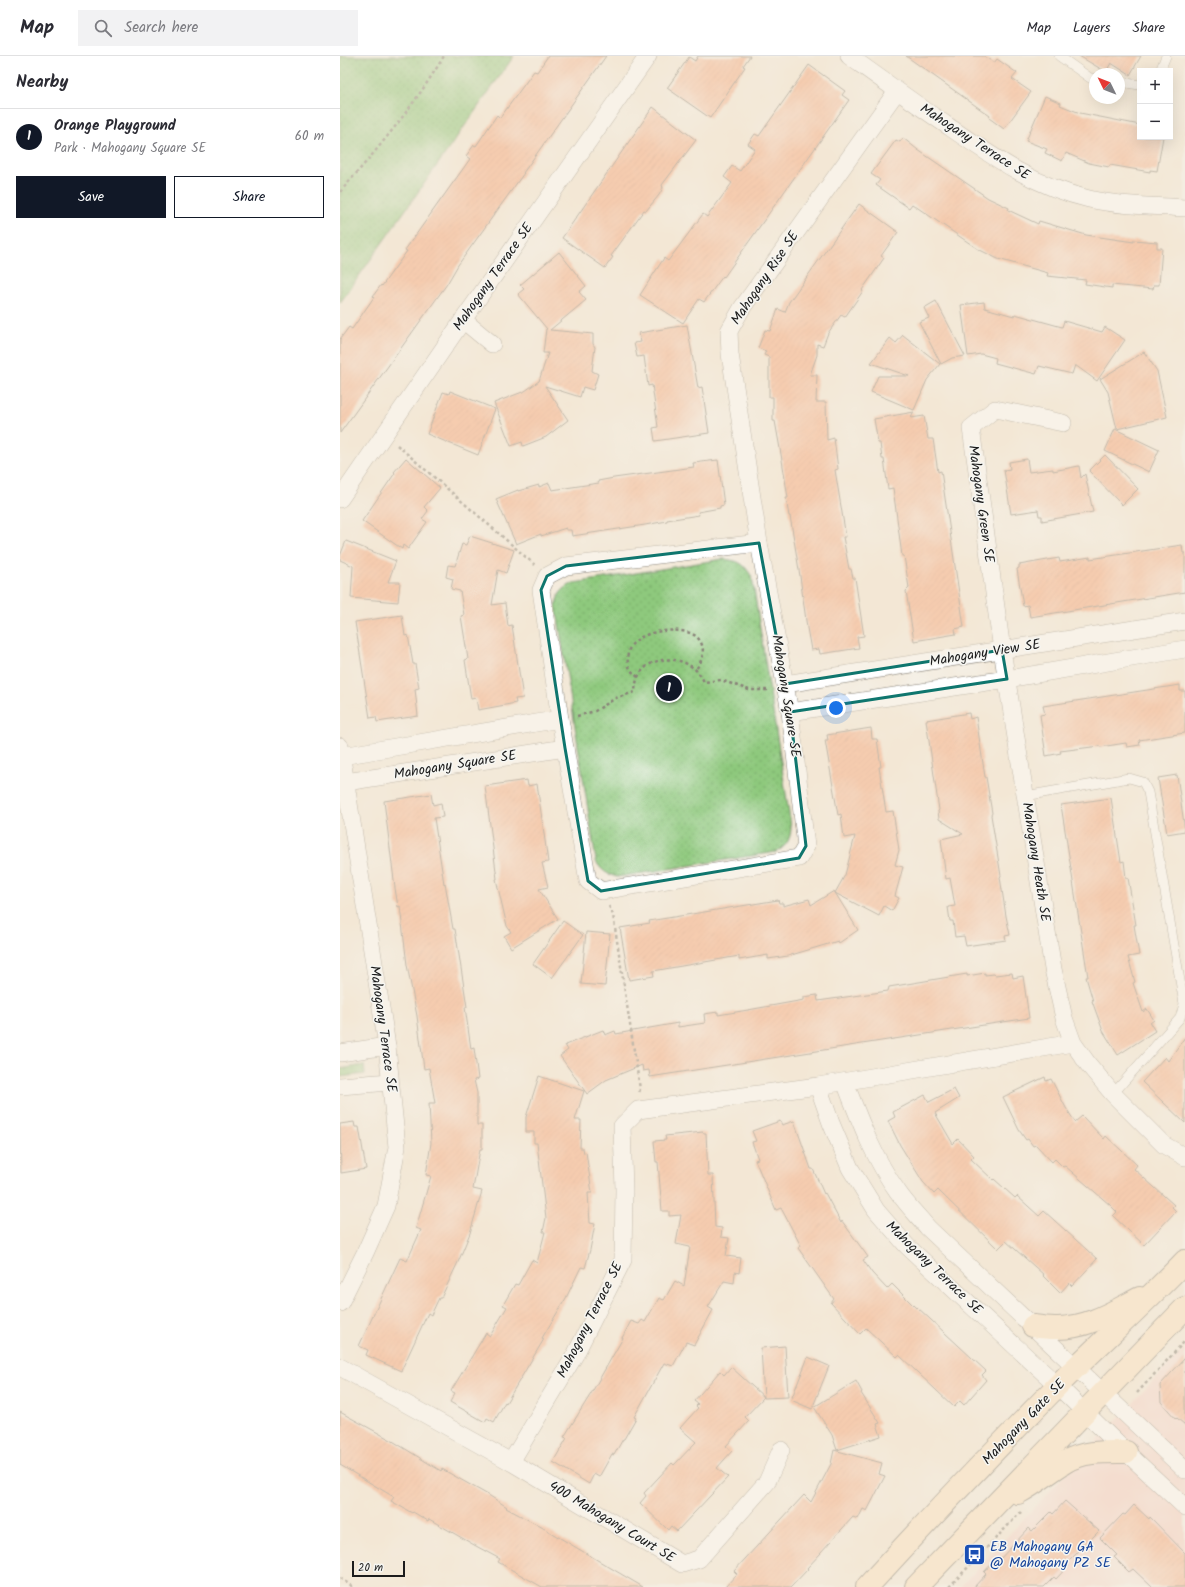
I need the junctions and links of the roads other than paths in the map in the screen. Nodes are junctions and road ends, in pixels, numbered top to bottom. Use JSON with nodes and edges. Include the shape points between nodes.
{"nodes":[{"id":1,"x":648,"y":56,"type":"edge"},
{"id":2,"x":848,"y":56,"type":"edge"},
{"id":3,"x":1059,"y":56,"type":"edge"},
{"id":4,"x":1166,"y":56,"type":"edge"},
{"id":5,"x":1161,"y":68,"type":"edge"},
{"id":6,"x":1089,"y":77,"type":"edge"},
{"id":7,"x":1125,"y":83,"type":"edge"},
{"id":8,"x":1137,"y":85,"type":"edge"},
{"id":9,"x":898,"y":91,"type":"junction"},
{"id":10,"x":1185,"y":208,"type":"edge"},
{"id":11,"x":463,"y":320,"type":"junction"},
{"id":12,"x":492,"y":344,"type":"dead end"},
{"id":13,"x":1063,"y":422,"type":"dead end"},
{"id":14,"x":340,"y":499,"type":"edge"},
{"id":15,"x":759,"y":543,"type":"junction"},
{"id":16,"x":1185,"y":621,"type":"edge"},
{"id":17,"x":1185,"y":649,"type":"edge"},
{"id":18,"x":1002,"y":650,"type":"junction"},
{"id":19,"x":1007,"y":679,"type":"junction"},
{"id":20,"x":785,"y":684,"type":"junction"},
{"id":21,"x":790,"y":712,"type":"junction"},
{"id":22,"x":560,"y":718,"type":"junction"},
{"id":23,"x":565,"y":748,"type":"junction"},
{"id":24,"x":341,"y":751,"type":"edge"},
{"id":25,"x":346,"y":782,"type":"junction"},
{"id":26,"x":1025,"y":796,"type":"junction"},
{"id":27,"x":347,"y":834,"type":"edge"},
{"id":28,"x":1073,"y":1043,"type":"junction"},
{"id":29,"x":387,"y":1046,"type":"junction"},
{"id":30,"x":340,"y":1053,"type":"edge"},
{"id":31,"x":390,"y":1082,"type":"junction"},
{"id":32,"x":845,"y":1082,"type":"junction"},
{"id":33,"x":340,"y":1086,"type":"edge"},
{"id":34,"x":818,"y":1086,"type":"junction"},
{"id":35,"x":1113,"y":1094,"type":"junction"},
{"id":36,"x":1185,"y":1157,"type":"edge"},
{"id":37,"x":928,"y":1228,"type":"junction"},
{"id":38,"x":907,"y":1246,"type":"junction"},
{"id":39,"x":1185,"y":1261,"type":"edge"},
{"id":40,"x":1159,"y":1289,"type":"junction"},
{"id":41,"x":340,"y":1303,"type":"edge"},
{"id":42,"x":1185,"y":1308,"type":"edge"},
{"id":43,"x":1033,"y":1326,"type":"junction"},
{"id":44,"x":340,"y":1367,"type":"edge"},
{"id":45,"x":1077,"y":1367,"type":"junction"},
{"id":46,"x":1058,"y":1386,"type":"junction"},
{"id":47,"x":1103,"y":1393,"type":"junction"},
{"id":48,"x":1085,"y":1412,"type":"junction"},
{"id":49,"x":780,"y":1450,"type":"dead end"},
{"id":50,"x":1126,"y":1452,"type":"junction"},
{"id":51,"x":511,"y":1462,"type":"junction"},
{"id":52,"x":1185,"y":1470,"type":"edge"},
{"id":53,"x":998,"y":1503,"type":"junction"},
{"id":54,"x":1185,"y":1508,"type":"edge"},
{"id":55,"x":867,"y":1587,"type":"edge"},
{"id":56,"x":916,"y":1587,"type":"edge"}],
"edges":[{"from":1,"to":11,"type":"street","name":"Mahogany Terrace SE"},
{"from":2,"to":9,"type":"street","name":"Mahogany Terrace SE"},
{"from":3,"to":6,"type":"lane"},
{"from":4,"to":5,"type":"lane"},
{"from":7,"to":8,"type":"lane"},
{"from":9,"to":10,"type":"street","name":"Mahogany Terrace SE","via":[[1006,166],[1045,185],[1112,203]]},
{"from":9,"to":15,"type":"street","name":"Mahogany Rise SE","via":[[742,308],[729,331],[730,354]]},
{"from":11,"to":12,"type":"street"},
{"from":11,"to":14,"type":"street","name":"Mahogany Terrace SE"},
{"from":13,"to":18,"type":"street","name":"Mahogany Green SE","via":[[995,409],[971,428]]},
{"from":15,"to":20,"type":"street","name":"Mahogany Square SE"},
{"from":15,"to":22,"type":"street","via":[[566,566],[547,576],[541,590]]},
{"from":16,"to":18,"type":"street","name":"Mahogany View SE"},
{"from":17,"to":19,"type":"street","name":"Mahogany View SE"},
{"from":18,"to":19,"type":"street","name":"Mahogany Green SE"},
{"from":18,"to":20,"type":"street","name":"Mahogany View SE"},
{"from":19,"to":21,"type":"street","name":"Mahogany View SE"},
{"from":19,"to":26,"type":"street","name":"Mahogany Heath SE"},
{"from":20,"to":21,"type":"street","name":"Mahogany Square SE"},
{"from":21,"to":23,"type":"street","name":"Mahogany Square SE","via":[[806,846],[799,858],[601,891],[588,881]]},
{"from":22,"to":23,"type":"street"},
{"from":22,"to":24,"type":"street","name":"Mahogany Square SE"},
{"from":23,"to":25,"type":"street","name":"Mahogany Square SE"},
{"from":24,"to":25,"type":"street","name":"Mahogany Terrace SE"},
{"from":25,"to":27,"type":"street","name":"Mahogany Terrace SE"},
{"from":26,"to":28,"type":"street","name":"Mahogany Heath SE","via":[[1053,969],[1064,1018]]},
{"from":26,"to":35,"type":"lane","via":[[1129,778],[1143,782],[1148,792],[1184,1004],[1180,1018]]},
{"from":27,"to":29,"type":"street","name":"Mahogany Terrace SE"},
{"from":28,"to":32,"type":"street"},
{"from":28,"to":35,"type":"street","name":"Mahogany Heath SE"},
{"from":29,"to":30,"type":"street"},
{"from":29,"to":31,"type":"street","name":"Mahogany Terrace SE"},
{"from":31,"to":33,"type":"street"},
{"from":31,"to":41,"type":"street","name":"Mahogany Terrace SE","via":[[397,1147],[386,1206]]},
{"from":32,"to":34,"type":"street"},
{"from":32,"to":37,"type":"street","name":"Mahogany Terrace SE","via":[[876,1155],[898,1192]]},
{"from":34,"to":38,"type":"street","name":"Mahogany Terrace SE","via":[[850,1168],[876,1210]]},
{"from":34,"to":51,"type":"street","name":"Mahogany Terrace SE","via":[[638,1110],[622,1126],[623,1260],[575,1355]]},
{"from":35,"to":36,"type":"street","name":"Mahogany Heath SE","via":[[1164,1145]]},
{"from":37,"to":38,"type":"street"},
{"from":37,"to":43,"type":"street","name":"Mahogany Terrace SE"},
{"from":38,"to":46,"type":"street","name":"Mahogany Terrace SE"},
{"from":39,"to":40,"type":"street","name":"Mahogany Gate SE"},
{"from":40,"to":43,"type":"street","via":[[1080,1326]]},
{"from":40,"to":45,"type":"street","name":"Mahogany Gate SE"},
{"from":42,"to":47,"type":"street"},
{"from":43,"to":45,"type":"street","name":"Mahogany Terrace SE"},
{"from":44,"to":51,"type":"street"},
{"from":45,"to":46,"type":"street","name":"Mahogany Gate SE"},
{"from":45,"to":47,"type":"street","name":"Mahogany Terrace SE"},
{"from":46,"to":48,"type":"street","name":"Mahogany Terrace SE"},
{"from":46,"to":55,"type":"street","name":"Mahogany Gate SE"},
{"from":47,"to":48,"type":"street"},
{"from":47,"to":52,"type":"street","name":"Mahogany Terrace SE"},
{"from":48,"to":50,"type":"street","name":"Mahogany Terrace SE"},
{"from":48,"to":53,"type":"street"},
{"from":49,"to":51,"type":"street","name":"400 Mahogany Court SE","via":[[767,1482],[699,1559],[682,1564]]},
{"from":50,"to":53,"type":"street","via":[[1088,1454],[1067,1461],[1031,1487]]},
{"from":50,"to":54,"type":"street","name":"Mahogany Terrace SE"},
{"from":53,"to":56,"type":"street"}]}
